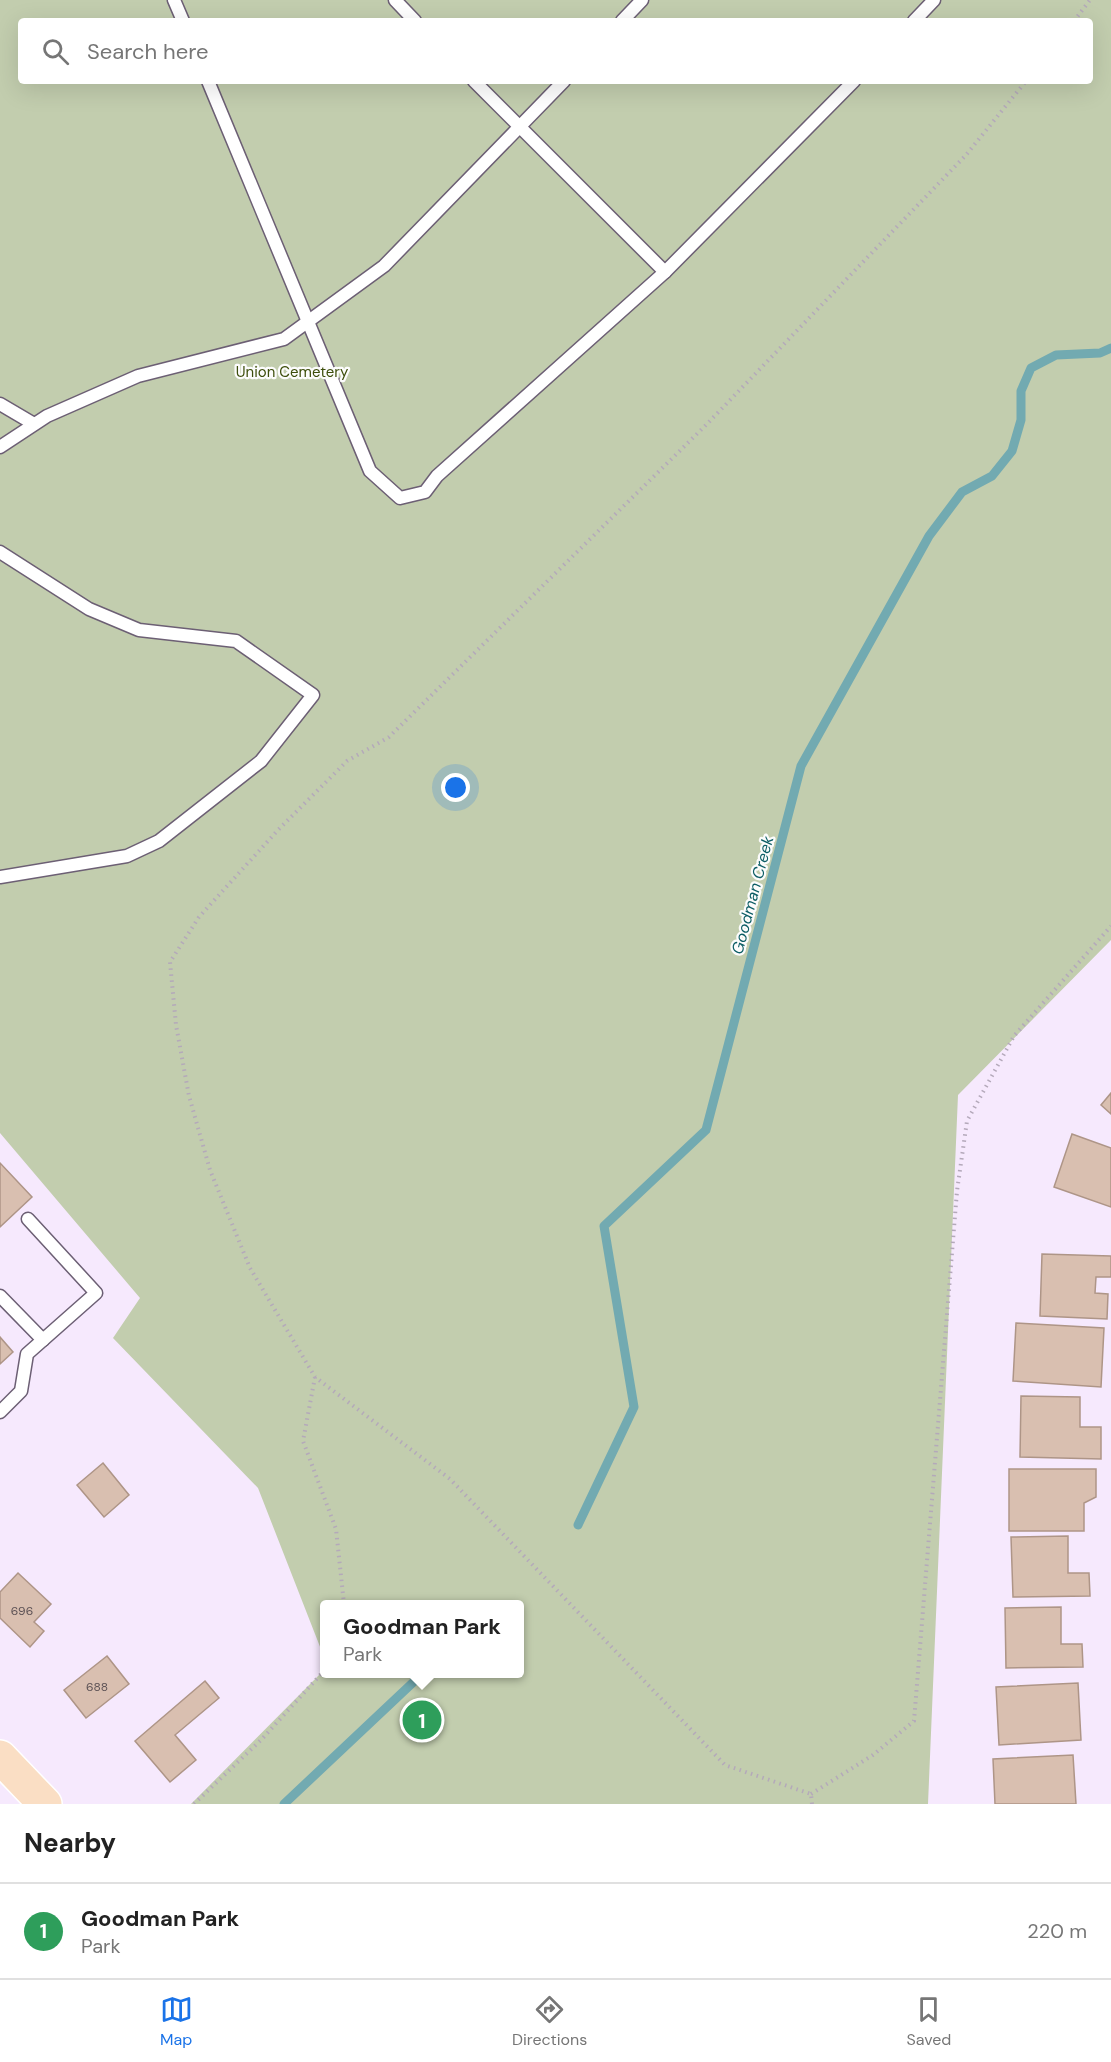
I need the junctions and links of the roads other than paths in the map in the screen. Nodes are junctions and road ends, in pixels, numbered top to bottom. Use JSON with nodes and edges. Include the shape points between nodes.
{"nodes":[{"id":1,"x":174,"y":0,"type":"edge"},
{"id":2,"x":395,"y":0,"type":"edge"},
{"id":3,"x":642,"y":0,"type":"edge"},
{"id":4,"x":934,"y":0,"type":"edge"},
{"id":5,"x":182,"y":18,"type":"edge"},
{"id":6,"x":412,"y":18,"type":"edge"},
{"id":7,"x":625,"y":18,"type":"edge"},
{"id":8,"x":917,"y":18,"type":"edge"},
{"id":9,"x":209,"y":84,"type":"edge"},
{"id":10,"x":477,"y":84,"type":"edge"},
{"id":11,"x":561,"y":84,"type":"edge"},
{"id":12,"x":851,"y":84,"type":"edge"},
{"id":13,"x":519,"y":127,"type":"junction"},
{"id":14,"x":665,"y":272,"type":"junction"},
{"id":15,"x":307,"y":322,"type":"junction"},
{"id":16,"x":0,"y":404,"type":"edge"},
{"id":17,"x":34,"y":424,"type":"junction"},
{"id":18,"x":0,"y":447,"type":"edge"},
{"id":19,"x":0,"y":552,"type":"edge"},
{"id":20,"x":3,"y":874,"type":"edge"},
{"id":21,"x":28,"y":1219,"type":"dead end"},
{"id":22,"x":0,"y":1296,"type":"edge"},
{"id":23,"x":43,"y":1340,"type":"junction"},
{"id":24,"x":0,"y":1412,"type":"edge"},
{"id":25,"x":0,"y":1757,"type":"edge"},
{"id":26,"x":45,"y":1804,"type":"edge"}],
"edges":[{"from":1,"to":5,"type":"lane"},
{"from":2,"to":6,"type":"lane"},
{"from":3,"to":7,"type":"lane"},
{"from":4,"to":8,"type":"lane"},
{"from":9,"to":15,"type":"lane"},
{"from":10,"to":13,"type":"lane"},
{"from":11,"to":13,"type":"lane"},
{"from":12,"to":14,"type":"lane"},
{"from":13,"to":14,"type":"lane"},
{"from":13,"to":15,"type":"lane","via":[[384,266]]},
{"from":14,"to":15,"type":"lane","via":[[437,476],[425,492],[400,498],[370,471]]},
{"from":15,"to":17,"type":"lane","via":[[284,339],[138,376]]},
{"from":16,"to":17,"type":"lane"},
{"from":17,"to":18,"type":"lane"},
{"from":19,"to":20,"type":"lane","via":[[89,609],[139,630],[236,640],[313,695],[261,761],[159,841],[127,856]]},
{"from":21,"to":23,"type":"lane","via":[[96,1293]]},
{"from":22,"to":23,"type":"lane"},
{"from":23,"to":24,"type":"lane","via":[[27,1354],[21,1391]]},
{"from":25,"to":26,"type":"main road"}]}
